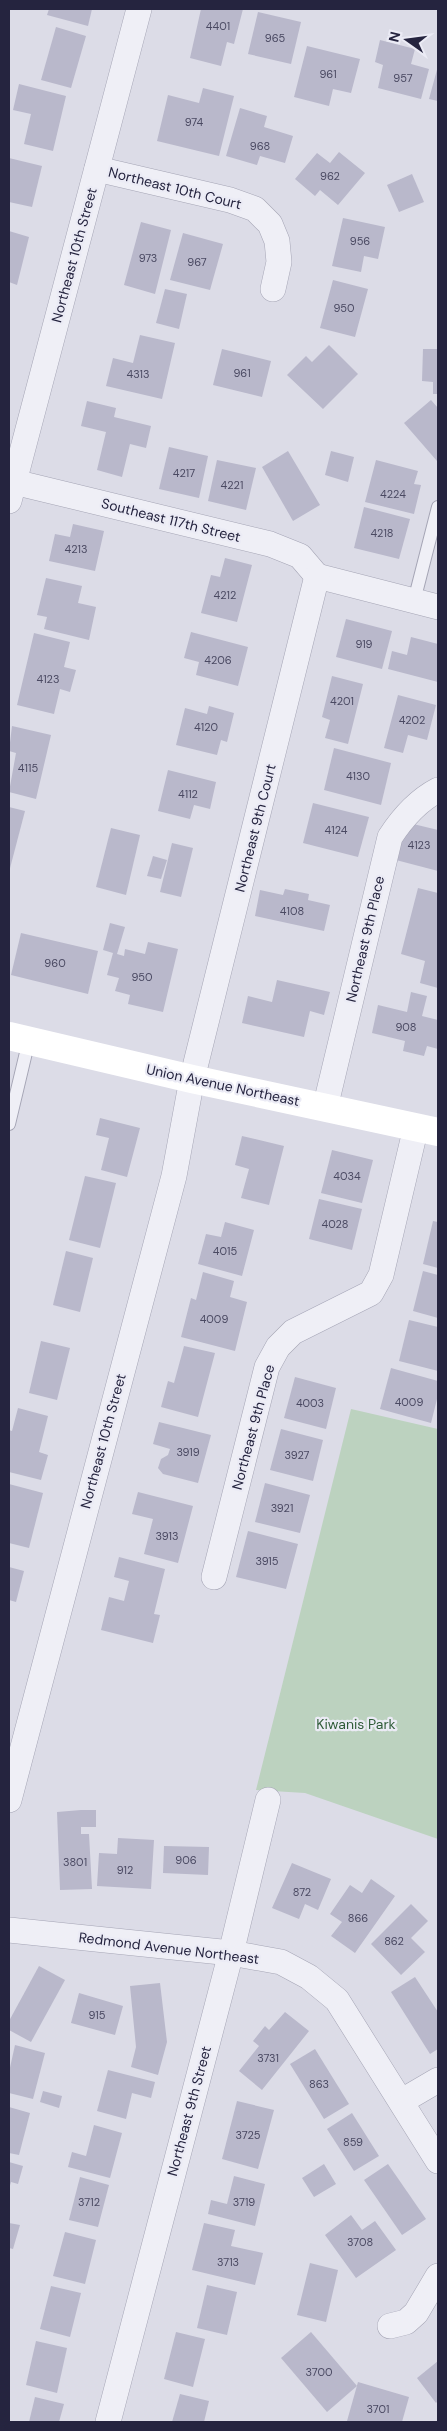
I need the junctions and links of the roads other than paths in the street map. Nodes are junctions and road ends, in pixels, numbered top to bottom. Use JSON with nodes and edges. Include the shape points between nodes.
{"nodes":[{"id":1,"x":139,"y":9,"type":"edge"},
{"id":2,"x":98,"y":169,"type":"junction"},
{"id":3,"x":273,"y":289,"type":"dead end"},
{"id":4,"x":11,"y":492,"type":"edge"},
{"id":5,"x":438,"y":507,"type":"edge"},
{"id":6,"x":317,"y":576,"type":"junction"},
{"id":7,"x":414,"y":601,"type":"junction"},
{"id":8,"x":438,"y":607,"type":"edge"},
{"id":9,"x":438,"y":790,"type":"edge"},
{"id":10,"x":19,"y":1038,"type":"edge"},
{"id":11,"x":192,"y":1079,"type":"junction"},
{"id":12,"x":325,"y":1108,"type":"junction"},
{"id":13,"x":9,"y":1124,"type":"edge"},
{"id":14,"x":427,"y":1130,"type":"edge"},
{"id":15,"x":214,"y":1577,"type":"dead end"},
{"id":16,"x":9,"y":1800,"type":"edge"},
{"id":17,"x":268,"y":1800,"type":"dead end"},
{"id":18,"x":9,"y":1930,"type":"edge"},
{"id":19,"x":230,"y":1953,"type":"junction"},
{"id":20,"x":438,"y":2080,"type":"edge"},
{"id":21,"x":402,"y":2101,"type":"junction"},
{"id":22,"x":438,"y":2161,"type":"edge"},
{"id":23,"x":438,"y":2276,"type":"edge"},
{"id":24,"x":390,"y":2326,"type":"dead end"},
{"id":25,"x":108,"y":2422,"type":"edge"}],
"edges":[{"from":1,"to":2,"type":"street","name":"Northeast 10th Street"},
{"from":2,"to":3,"type":"street","name":"Northeast 10th Court","via":[[230,200],[255,209],[270,224],[277,241],[279,262]]},
{"from":2,"to":4,"type":"street","name":"Northeast 10th Street"},
{"from":4,"to":6,"type":"street","name":"Southeast 117th Street","via":[[270,544],[300,556]]},
{"from":5,"to":7,"type":"lane"},
{"from":6,"to":7,"type":"street"},
{"from":6,"to":11,"type":"street","name":"Northeast 9th Court"},
{"from":7,"to":8,"type":"street"},
{"from":9,"to":12,"type":"street","name":"Northeast 9th Place","via":[[405,814],[390,837]]},
{"from":10,"to":11,"type":"street","name":"Union Avenue Northeast"},
{"from":10,"to":13,"type":"lane"},
{"from":11,"to":12,"type":"street","name":"Union Avenue Northeast"},
{"from":11,"to":16,"type":"street","name":"Northeast 10th Street","via":[[174,1176]]},
{"from":12,"to":14,"type":"street","name":"Union Avenue Northeast"},
{"from":14,"to":15,"type":"street","name":"Northeast 9th Place","via":[[381,1275],[371,1293],[292,1332],[278,1347],[268,1367]]},
{"from":17,"to":19,"type":"street","name":"Northeast 9th Street"},
{"from":18,"to":19,"type":"street","name":"Redmond Avenue Northeast"},
{"from":19,"to":21,"type":"street","name":"Redmond Avenue Northeast","via":[[281,1962],[309,1977],[337,2000]]},
{"from":19,"to":25,"type":"street","name":"Northeast 9th Street"},
{"from":20,"to":21,"type":"street"},
{"from":21,"to":22,"type":"street","name":"Redmond Avenue Northeast"},
{"from":23,"to":24,"type":"street","via":[[416,2313],[406,2322]]}]}
